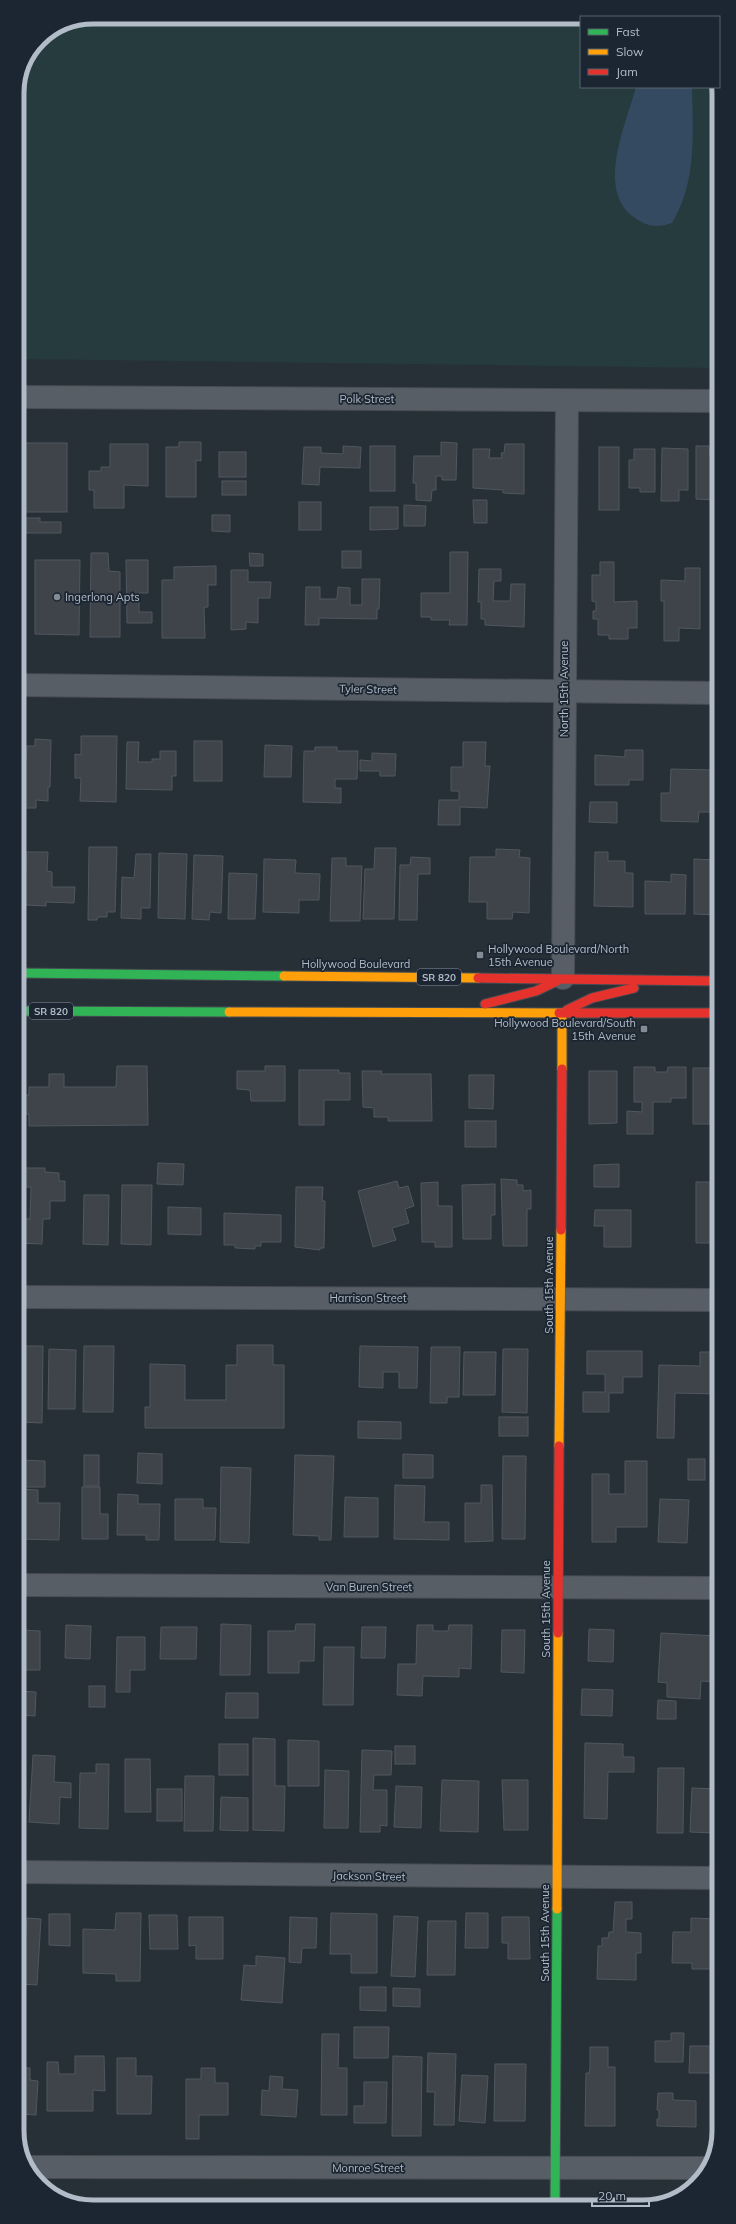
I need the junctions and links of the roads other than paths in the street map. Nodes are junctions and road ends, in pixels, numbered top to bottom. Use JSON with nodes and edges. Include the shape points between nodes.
{"nodes":[{"id":1,"x":24,"y":397,"type":"edge"},
{"id":2,"x":567,"y":401,"type":"junction"},
{"id":3,"x":712,"y":401,"type":"edge"},
{"id":4,"x":24,"y":685,"type":"edge"},
{"id":5,"x":564,"y":692,"type":"junction"},
{"id":6,"x":712,"y":693,"type":"edge"},
{"id":7,"x":24,"y":973,"type":"edge"},
{"id":8,"x":43,"y":973,"type":"junction"},
{"id":9,"x":562,"y":978,"type":"junction"},
{"id":10,"x":665,"y":981,"type":"junction"},
{"id":11,"x":712,"y":981,"type":"edge"},
{"id":12,"x":26,"y":982,"type":"dead end"},
{"id":13,"x":24,"y":1011,"type":"edge"},
{"id":14,"x":451,"y":1012,"type":"junction"},
{"id":15,"x":562,"y":1013,"type":"junction"},
{"id":16,"x":712,"y":1014,"type":"edge"},
{"id":17,"x":24,"y":1297,"type":"edge"},
{"id":18,"x":562,"y":1299,"type":"junction"},
{"id":19,"x":712,"y":1300,"type":"edge"},
{"id":20,"x":24,"y":1585,"type":"edge"},
{"id":21,"x":558,"y":1587,"type":"junction"},
{"id":22,"x":712,"y":1588,"type":"edge"},
{"id":23,"x":24,"y":1872,"type":"edge"},
{"id":24,"x":557,"y":1878,"type":"junction"},
{"id":25,"x":712,"y":1878,"type":"edge"},
{"id":26,"x":35,"y":2167,"type":"edge"},
{"id":27,"x":555,"y":2168,"type":"junction"},
{"id":28,"x":702,"y":2168,"type":"edge"},
{"id":29,"x":555,"y":2200,"type":"edge"}],
"edges":[{"from":1,"to":2,"type":"street","name":"Polk Street"},
{"from":2,"to":3,"type":"street","name":"Polk Street"},
{"from":2,"to":5,"type":"street","name":"North 15th Avenue"},
{"from":4,"to":5,"type":"street","name":"Tyler Street"},
{"from":5,"to":6,"type":"street","name":"Tyler Street"},
{"from":5,"to":9,"type":"street","name":"North 15th Avenue"},
{"from":7,"to":8,"type":"main road","name":"Hollywood Boulevard","number":"SR 820"},
{"from":8,"to":9,"type":"main road","name":"Hollywood Boulevard","number":"SR 820"},
{"from":8,"to":12,"type":"main road"},
{"from":9,"to":10,"type":"main road","name":"Hollywood Boulevard","number":"SR 820"},
{"from":9,"to":14,"type":"main road","via":[[536,991]]},
{"from":10,"to":11,"type":"main road","name":"Hollywood Boulevard","number":"SR 820"},
{"from":10,"to":15,"type":"main road","via":[[592,998]]},
{"from":13,"to":14,"type":"main road","number":"SR 820"},
{"from":14,"to":15,"type":"main road","number":"SR 820"},
{"from":15,"to":16,"type":"main road","number":"SR 820"},
{"from":15,"to":18,"type":"main road","name":"South 15th Avenue"},
{"from":17,"to":18,"type":"street","name":"Harrison Street"},
{"from":18,"to":19,"type":"street","name":"Harrison Street"},
{"from":18,"to":21,"type":"main road","name":"South 15th Avenue"},
{"from":20,"to":21,"type":"street","name":"Van Buren Street"},
{"from":21,"to":22,"type":"street","name":"Van Buren Street"},
{"from":21,"to":24,"type":"main road","name":"South 15th Avenue"},
{"from":23,"to":24,"type":"street","name":"Jackson Street"},
{"from":24,"to":25,"type":"street","name":"Jackson Street"},
{"from":24,"to":27,"type":"main road","name":"South 15th Avenue"},
{"from":26,"to":27,"type":"street","name":"Monroe Street"},
{"from":27,"to":28,"type":"street","name":"Monroe Street"},
{"from":27,"to":29,"type":"main road","name":"South 15th Avenue"}]}
